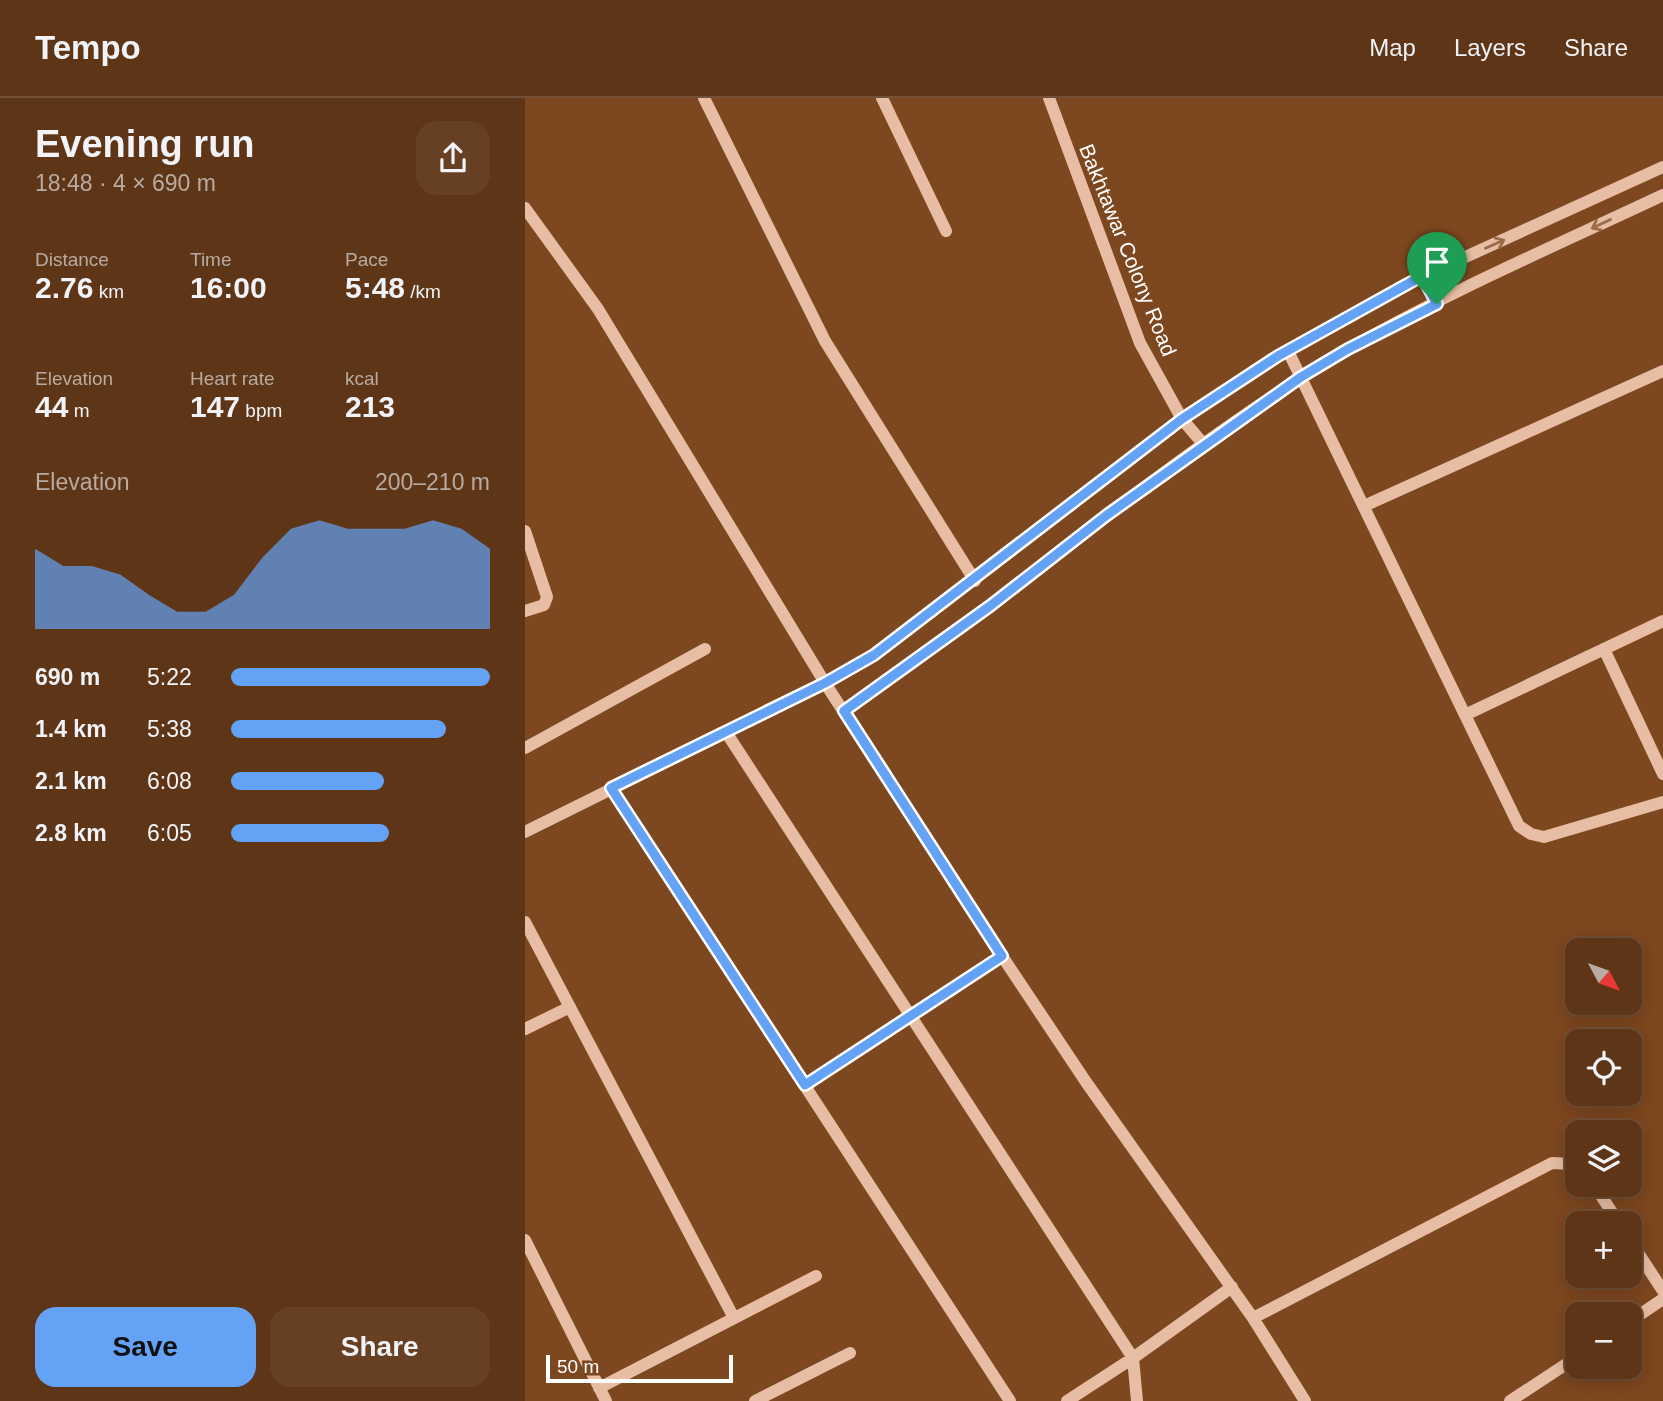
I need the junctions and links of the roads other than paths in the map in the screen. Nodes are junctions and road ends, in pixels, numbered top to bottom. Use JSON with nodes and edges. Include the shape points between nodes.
{"nodes":[{"id":1,"x":704,"y":98,"type":"edge"},
{"id":2,"x":882,"y":98,"type":"edge"},
{"id":3,"x":1049,"y":98,"type":"edge"},
{"id":4,"x":1663,"y":167,"type":"edge"},
{"id":5,"x":1663,"y":195,"type":"edge"},
{"id":6,"x":525,"y":208,"type":"edge"},
{"id":7,"x":946,"y":231,"type":"dead end"},
{"id":8,"x":1422,"y":276,"type":"junction"},
{"id":9,"x":1437,"y":304,"type":"junction"},
{"id":10,"x":1288,"y":351,"type":"junction"},
{"id":11,"x":1663,"y":371,"type":"edge"},
{"id":12,"x":1301,"y":377,"type":"junction"},
{"id":13,"x":1182,"y":419,"type":"junction"},
{"id":14,"x":1205,"y":446,"type":"junction"},
{"id":15,"x":1364,"y":506,"type":"junction"},
{"id":16,"x":525,"y":531,"type":"edge"},
{"id":17,"x":975,"y":581,"type":"junction"},
{"id":18,"x":525,"y":611,"type":"edge"},
{"id":19,"x":1663,"y":621,"type":"edge"},
{"id":20,"x":705,"y":649,"type":"dead end"},
{"id":21,"x":1604,"y":649,"type":"junction"},
{"id":22,"x":825,"y":683,"type":"junction"},
{"id":23,"x":844,"y":711,"type":"junction"},
{"id":24,"x":1465,"y":715,"type":"junction"},
{"id":25,"x":726,"y":732,"type":"junction"},
{"id":26,"x":525,"y":748,"type":"edge"},
{"id":27,"x":1663,"y":774,"type":"edge"},
{"id":28,"x":611,"y":788,"type":"junction"},
{"id":29,"x":1663,"y":802,"type":"edge"},
{"id":30,"x":525,"y":832,"type":"edge"},
{"id":31,"x":525,"y":922,"type":"edge"},
{"id":32,"x":1002,"y":956,"type":"junction"},
{"id":33,"x":570,"y":1007,"type":"junction"},
{"id":34,"x":910,"y":1016,"type":"junction"},
{"id":35,"x":525,"y":1029,"type":"edge"},
{"id":36,"x":805,"y":1085,"type":"junction"},
{"id":37,"x":1565,"y":1166,"type":"edge"},
{"id":38,"x":525,"y":1240,"type":"edge"},
{"id":39,"x":1642,"y":1259,"type":"edge"},
{"id":40,"x":815,"y":1276,"type":"dead end"},
{"id":41,"x":1231,"y":1287,"type":"junction"},
{"id":42,"x":1663,"y":1291,"type":"edge"},
{"id":43,"x":1663,"y":1300,"type":"edge"},
{"id":44,"x":1642,"y":1314,"type":"edge"},
{"id":45,"x":734,"y":1318,"type":"junction"},
{"id":46,"x":1254,"y":1318,"type":"junction"},
{"id":47,"x":850,"y":1353,"type":"dead end"},
{"id":48,"x":1133,"y":1359,"type":"junction"},
{"id":49,"x":1565,"y":1365,"type":"edge"},
{"id":50,"x":599,"y":1388,"type":"junction"},
{"id":51,"x":606,"y":1401,"type":"edge"},
{"id":52,"x":755,"y":1401,"type":"edge"},
{"id":53,"x":1010,"y":1401,"type":"edge"},
{"id":54,"x":1067,"y":1401,"type":"edge"},
{"id":55,"x":1137,"y":1401,"type":"edge"},
{"id":56,"x":1305,"y":1401,"type":"edge"},
{"id":57,"x":1510,"y":1401,"type":"edge"}],
"edges":[{"from":1,"to":17,"type":"street","via":[[825,341]]},
{"from":2,"to":7,"type":"street"},
{"from":3,"to":13,"type":"street","name":"Bakhtawar Colony Road","via":[[1139,343]]},
{"from":8,"to":4,"type":"street","one_way":true},
{"from":5,"to":9,"type":"street","one_way":true},
{"from":6,"to":22,"type":"street","via":[[598,309]]},
{"from":8,"to":9,"type":"street"},
{"from":8,"to":10,"type":"street"},
{"from":9,"to":12,"type":"street"},
{"from":10,"to":12,"type":"street"},
{"from":10,"to":13,"type":"street"},
{"from":11,"to":15,"type":"street"},
{"from":12,"to":14,"type":"street"},
{"from":12,"to":15,"type":"street"},
{"from":13,"to":14,"type":"street","name":"Bakhtawar Colony Road"},
{"from":13,"to":17,"type":"street"},
{"from":14,"to":23,"type":"street"},
{"from":15,"to":24,"type":"street"},
{"from":16,"to":18,"type":"street","via":[[547,597],[544,605]]},
{"from":17,"to":22,"type":"street","via":[[874,655]]},
{"from":19,"to":21,"type":"street"},
{"from":20,"to":26,"type":"street"},
{"from":21,"to":24,"type":"street"},
{"from":21,"to":27,"type":"street"},
{"from":22,"to":23,"type":"street"},
{"from":22,"to":25,"type":"street"},
{"from":23,"to":32,"type":"street"},
{"from":24,"to":29,"type":"street","via":[[1519,826],[1531,834],[1544,838]]},
{"from":25,"to":28,"type":"street"},
{"from":25,"to":34,"type":"street"},
{"from":28,"to":30,"type":"street"},
{"from":28,"to":36,"type":"street"},
{"from":31,"to":33,"type":"street"},
{"from":32,"to":34,"type":"street"},
{"from":32,"to":41,"type":"street"},
{"from":33,"to":35,"type":"street"},
{"from":33,"to":45,"type":"street"},
{"from":34,"to":36,"type":"street"},
{"from":34,"to":48,"type":"street"},
{"from":36,"to":53,"type":"street"},
{"from":37,"to":46,"type":"street","via":[[1552,1163]]},
{"from":38,"to":50,"type":"street"},
{"from":39,"to":42,"type":"street"},
{"from":40,"to":45,"type":"street"},
{"from":41,"to":46,"type":"street"},
{"from":41,"to":48,"type":"street"},
{"from":43,"to":44,"type":"street"},
{"from":45,"to":50,"type":"street"},
{"from":46,"to":56,"type":"street"},
{"from":47,"to":52,"type":"street"},
{"from":48,"to":54,"type":"street"},
{"from":48,"to":55,"type":"street"},
{"from":49,"to":57,"type":"street"},
{"from":50,"to":51,"type":"street"}]}
